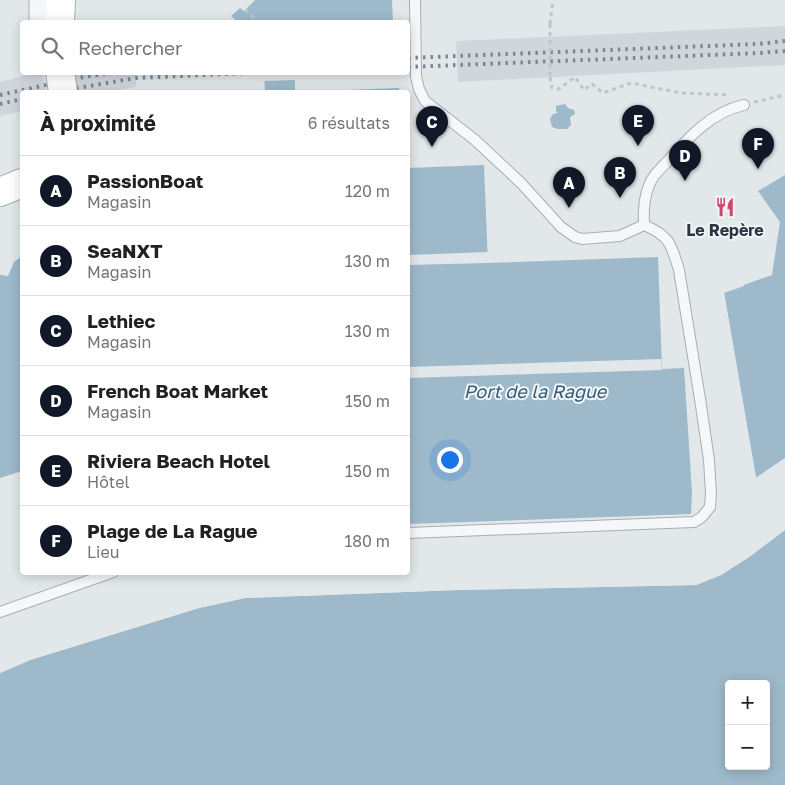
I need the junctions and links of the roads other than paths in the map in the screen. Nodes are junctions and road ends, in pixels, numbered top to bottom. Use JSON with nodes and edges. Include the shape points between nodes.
{"nodes":[{"id":1,"x":39,"y":0,"type":"edge"},
{"id":2,"x":61,"y":0,"type":"edge"},
{"id":3,"x":415,"y":0,"type":"edge"},
{"id":4,"x":39,"y":20,"type":"edge"},
{"id":5,"x":60,"y":20,"type":"edge"},
{"id":6,"x":60,"y":75,"type":"edge"},
{"id":7,"x":63,"y":90,"type":"edge"},
{"id":8,"x":744,"y":105,"type":"road end"},
{"id":9,"x":20,"y":184,"type":"edge"},
{"id":10,"x":0,"y":192,"type":"edge"},
{"id":11,"x":644,"y":225,"type":"junction"},
{"id":12,"x":410,"y":533,"type":"edge"},
{"id":13,"x":105,"y":575,"type":"edge"},
{"id":14,"x":0,"y":612,"type":"edge"}],
"edges":[{"from":1,"to":4,"type":"street"},
{"from":2,"to":5,"type":"main road"},
{"from":3,"to":11,"type":"lane","via":[[416,76],[425,101],[481,145],[575,237],[620,236]]},
{"from":6,"to":7,"type":"main road","bridge":true},
{"from":8,"to":11,"type":"lane","via":[[733,107],[697,129],[650,180],[645,195]]},
{"from":9,"to":10,"type":"main road"},
{"from":11,"to":12,"type":"lane","via":[[659,231],[671,244],[679,270],[709,460],[710,507],[694,522]]},
{"from":13,"to":14,"type":"lane"}]}
